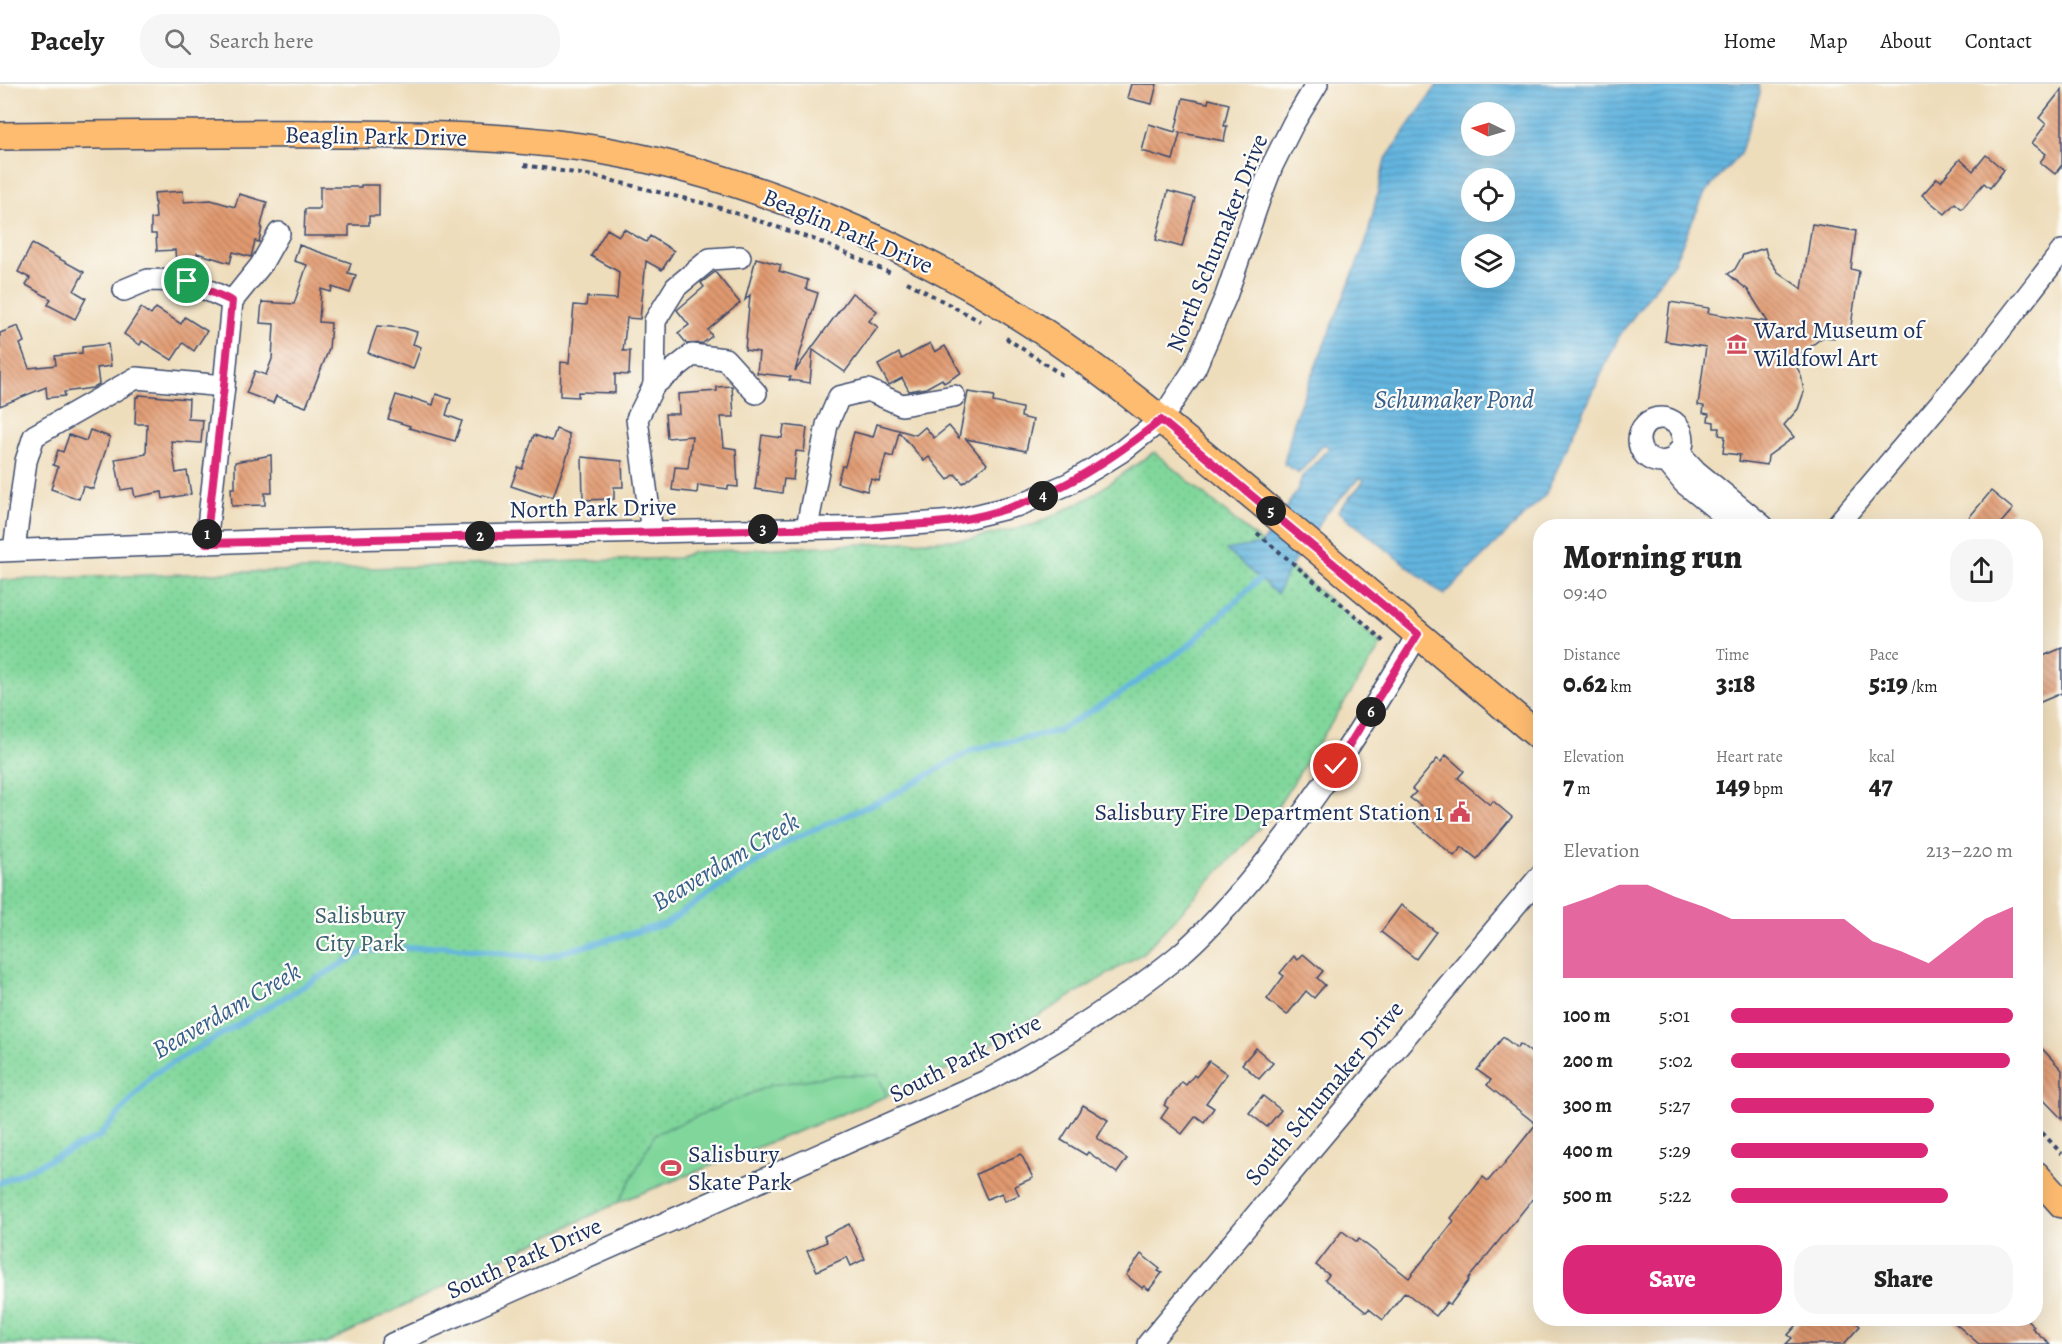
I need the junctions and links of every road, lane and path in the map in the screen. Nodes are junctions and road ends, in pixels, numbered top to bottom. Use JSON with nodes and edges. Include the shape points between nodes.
{"nodes":[{"id":1,"x":1317,"y":84,"type":"edge"},
{"id":2,"x":0,"y":136,"type":"edge"},
{"id":3,"x":522,"y":165,"type":"dead end"},
{"id":4,"x":279,"y":233,"type":"dead end"},
{"id":5,"x":2062,"y":251,"type":"edge"},
{"id":6,"x":740,"y":257,"type":"dead end"},
{"id":7,"x":124,"y":290,"type":"dead end"},
{"id":8,"x":232,"y":301,"type":"junction"},
{"id":9,"x":989,"y":326,"type":"dead end"},
{"id":10,"x":999,"y":333,"type":"dead end"},
{"id":11,"x":1068,"y":379,"type":"dead end"},
{"id":12,"x":654,"y":385,"type":"junction"},
{"id":13,"x":224,"y":386,"type":"junction"},
{"id":14,"x":756,"y":393,"type":"dead end"},
{"id":15,"x":954,"y":396,"type":"dead end"},
{"id":16,"x":1161,"y":420,"type":"junction"},
{"id":17,"x":1728,"y":519,"type":"edge"},
{"id":18,"x":1754,"y":519,"type":"edge"},
{"id":19,"x":1842,"y":519,"type":"edge"},
{"id":20,"x":807,"y":527,"type":"junction"},
{"id":21,"x":652,"y":533,"type":"junction"},
{"id":22,"x":1257,"y":533,"type":"dead end"},
{"id":23,"x":206,"y":543,"type":"junction"},
{"id":24,"x":7,"y":550,"type":"edge"},
{"id":25,"x":1418,"y":634,"type":"junction"},
{"id":26,"x":1386,"y":644,"type":"dead end"},
{"id":27,"x":1533,"y":731,"type":"edge"},
{"id":28,"x":1533,"y":884,"type":"edge"},
{"id":29,"x":2043,"y":1134,"type":"edge"},
{"id":30,"x":2062,"y":1154,"type":"edge"},
{"id":31,"x":2043,"y":1183,"type":"edge"},
{"id":32,"x":2062,"y":1204,"type":"edge"},
{"id":33,"x":392,"y":1344,"type":"edge"},
{"id":34,"x":1148,"y":1344,"type":"edge"}],
"edges":[{"from":1,"to":16,"type":"street","name":"North Schumaker Drive","via":[[1272,166],[1226,296],[1195,368]]},
{"from":2,"to":16,"type":"main road","name":"Beaglin Park Drive","via":[[417,135],[532,141],[661,163],[786,201],[946,273],[1038,328]]},
{"from":3,"to":9,"type":"path","via":[[593,176],[711,205],[816,240],[898,276]]},
{"from":4,"to":8,"type":"street","via":[[261,265]]},
{"from":5,"to":19,"type":"street","via":[[1981,355]]},
{"from":6,"to":12,"type":"street","via":[[710,259],[676,287],[655,321]]},
{"from":7,"to":8,"type":"street","via":[[148,280],[187,281]]},
{"from":8,"to":13,"type":"street"},
{"from":10,"to":11,"type":"path"},
{"from":12,"to":14,"type":"street","via":[[692,355],[725,358]]},
{"from":12,"to":21,"type":"street","via":[[637,420]]},
{"from":13,"to":23,"type":"street"},
{"from":13,"to":24,"type":"street","via":[[136,378],[34,436]]},
{"from":15,"to":20,"type":"street","via":[[902,405],[868,390],[839,397],[826,425]]},
{"from":16,"to":20,"type":"street","name":"North Park Drive","via":[[1095,468],[1018,505],[929,524]]},
{"from":16,"to":25,"type":"main road","name":"Beaglin Park Drive"},
{"from":17,"to":18,"type":"street","via":[[1684,483],[1672,457],[1696,471]]},
{"from":20,"to":21,"type":"street","name":"North Park Drive"},
{"from":21,"to":23,"type":"street","name":"North Park Drive"},
{"from":22,"to":26,"type":"path"},
{"from":23,"to":24,"type":"street","name":"North Park Drive"},
{"from":25,"to":27,"type":"main road","name":"Beaglin Park Drive"},
{"from":25,"to":33,"type":"street","name":"South Park Drive","via":[[1364,724],[1278,847],[1212,924],[1178,957],[1131,992],[1039,1053],[986,1081]]},
{"from":28,"to":34,"type":"street","name":"South Schumaker Drive"},
{"from":29,"to":30,"type":"path"},
{"from":31,"to":32,"type":"main road"}]}
